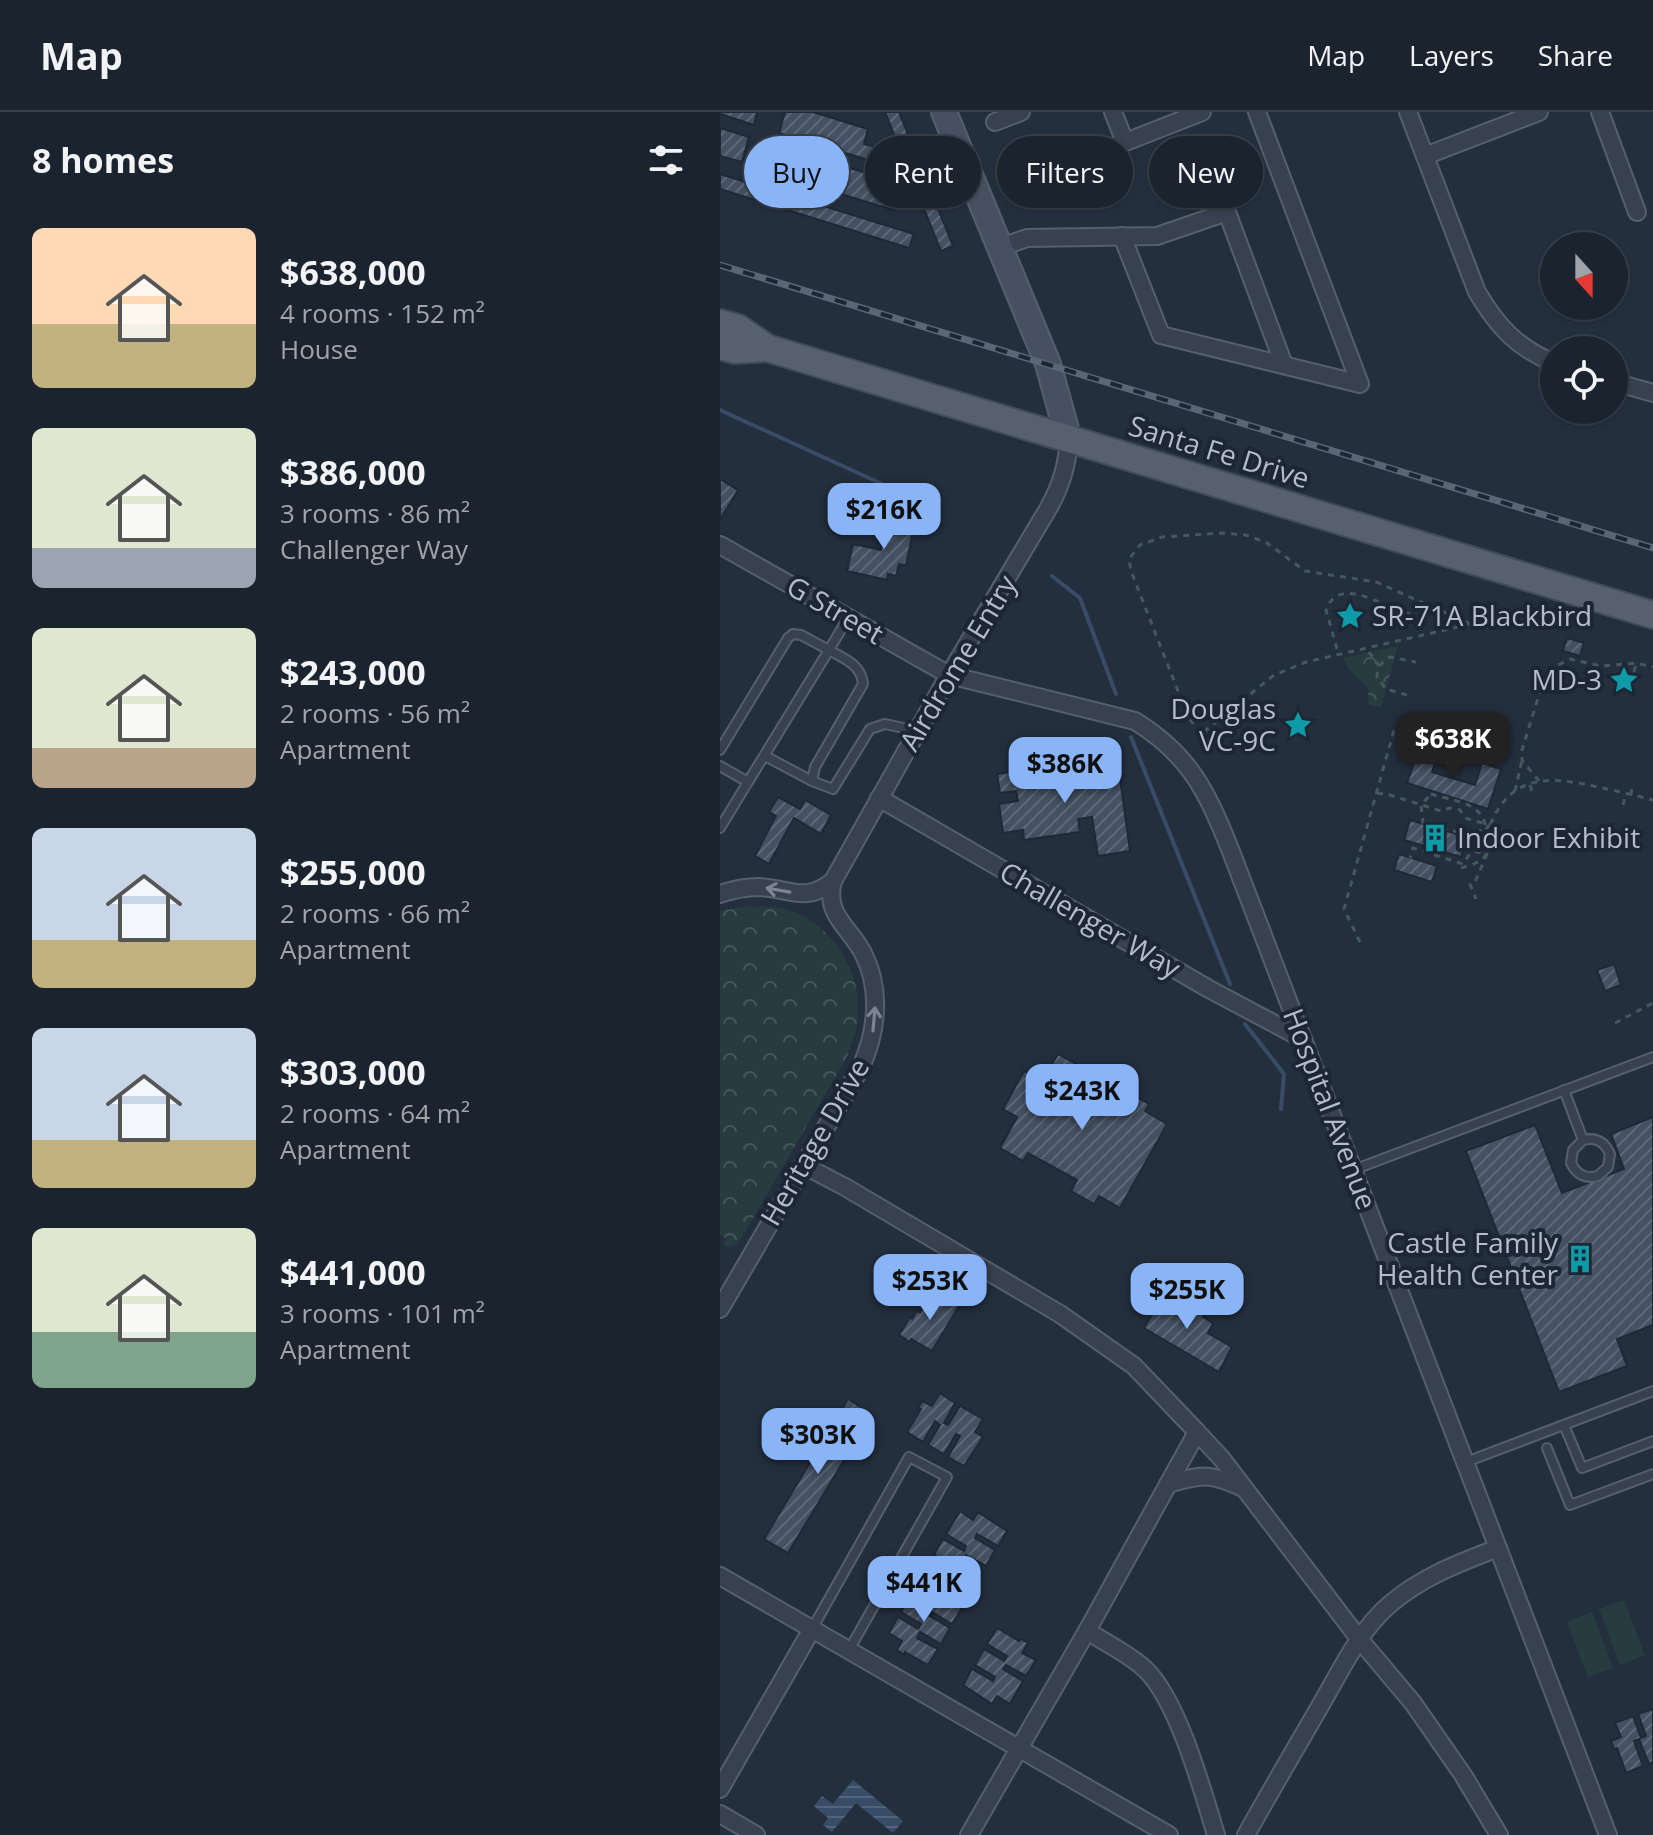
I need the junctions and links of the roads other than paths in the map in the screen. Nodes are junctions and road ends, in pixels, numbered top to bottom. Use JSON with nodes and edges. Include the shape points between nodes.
{"nodes":[{"id":1,"x":944,"y":112,"type":"edge"},
{"id":2,"x":1021,"y":112,"type":"edge"},
{"id":3,"x":1113,"y":112,"type":"edge"},
{"id":4,"x":1257,"y":112,"type":"edge"},
{"id":5,"x":1408,"y":112,"type":"edge"},
{"id":6,"x":1539,"y":112,"type":"edge"},
{"id":7,"x":1600,"y":112,"type":"edge"},
{"id":8,"x":1192,"y":114,"type":"edge"},
{"id":9,"x":995,"y":122,"type":"dead end"},
{"id":10,"x":1123,"y":136,"type":"edge"},
{"id":11,"x":1133,"y":139,"type":"edge"},
{"id":12,"x":1425,"y":156,"type":"junction"},
{"id":13,"x":1637,"y":212,"type":"dead end"},
{"id":14,"x":1122,"y":236,"type":"junction"},
{"id":15,"x":1001,"y":247,"type":"junction"},
{"id":16,"x":720,"y":323,"type":"edge"},
{"id":17,"x":720,"y":346,"type":"edge"},
{"id":18,"x":767,"y":348,"type":"junction"},
{"id":19,"x":1540,"y":356,"type":"edge"},
{"id":20,"x":1284,"y":365,"type":"junction"},
{"id":21,"x":1628,"y":386,"type":"edge"},
{"id":22,"x":1653,"y":393,"type":"edge"},
{"id":23,"x":1069,"y":440,"type":"junction"},
{"id":24,"x":720,"y":545,"type":"edge"},
{"id":25,"x":1653,"y":615,"type":"edge"},
{"id":26,"x":848,"y":618,"type":"junction"},
{"id":27,"x":829,"y":650,"type":"junction"},
{"id":28,"x":949,"y":675,"type":"junction"},
{"id":29,"x":917,"y":731,"type":"junction"},
{"id":30,"x":720,"y":750,"type":"edge"},
{"id":31,"x":765,"y":756,"type":"junction"},
{"id":32,"x":720,"y":766,"type":"edge"},
{"id":33,"x":812,"y":781,"type":"junction"},
{"id":34,"x":748,"y":782,"type":"junction"},
{"id":35,"x":879,"y":798,"type":"junction"},
{"id":36,"x":720,"y":828,"type":"edge"},
{"id":37,"x":833,"y":881,"type":"junction"},
{"id":38,"x":724,"y":890,"type":"edge"},
{"id":39,"x":1303,"y":1039,"type":"junction"},
{"id":40,"x":1653,"y":1057,"type":"edge"},
{"id":41,"x":1564,"y":1090,"type":"junction"},
{"id":42,"x":1583,"y":1140,"type":"junction"},
{"id":43,"x":803,"y":1165,"type":"junction"},
{"id":44,"x":1353,"y":1170,"type":"junction"},
{"id":45,"x":720,"y":1309,"type":"edge"},
{"id":46,"x":1653,"y":1391,"type":"edge"},
{"id":47,"x":1564,"y":1425,"type":"junction"},
{"id":48,"x":1197,"y":1432,"type":"junction"},
{"id":49,"x":1653,"y":1441,"type":"edge"},
{"id":50,"x":1547,"y":1448,"type":"dead end"},
{"id":51,"x":1465,"y":1462,"type":"junction"},
{"id":52,"x":1653,"y":1474,"type":"edge"},
{"id":53,"x":1168,"y":1484,"type":"junction"},
{"id":54,"x":1245,"y":1489,"type":"junction"},
{"id":55,"x":1498,"y":1548,"type":"junction"},
{"id":56,"x":720,"y":1576,"type":"edge"},
{"id":57,"x":812,"y":1629,"type":"junction"},
{"id":58,"x":1087,"y":1631,"type":"junction"},
{"id":59,"x":1360,"y":1640,"type":"junction"},
{"id":60,"x":849,"y":1650,"type":"junction"},
{"id":61,"x":1020,"y":1749,"type":"junction"},
{"id":62,"x":720,"y":1789,"type":"edge"},
{"id":63,"x":724,"y":1816,"type":"edge"},
{"id":64,"x":756,"y":1835,"type":"edge"},
{"id":65,"x":969,"y":1835,"type":"edge"},
{"id":66,"x":1169,"y":1835,"type":"edge"},
{"id":67,"x":1216,"y":1835,"type":"edge"},
{"id":68,"x":1246,"y":1835,"type":"edge"},
{"id":69,"x":1499,"y":1835,"type":"edge"},
{"id":70,"x":1608,"y":1835,"type":"edge"}],
"edges":[{"from":1,"to":15,"type":"main road"},
{"from":2,"to":9,"type":"street"},
{"from":3,"to":10,"type":"street"},
{"from":4,"to":20,"type":"street","via":[[1360,384]]},
{"from":5,"to":12,"type":"street"},
{"from":6,"to":12,"type":"street"},
{"from":7,"to":13,"type":"street"},
{"from":8,"to":11,"type":"street"},
{"from":12,"to":19,"type":"street","via":[[1477,292],[1501,328]]},
{"from":14,"to":15,"type":"street","via":[[1027,238]]},
{"from":14,"to":20,"type":"street","via":[[1161,335]]},
{"from":14,"to":20,"type":"street","via":[[1157,236],[1227,212]]},
{"from":15,"to":23,"type":"main road","via":[[1048,364]]},
{"from":16,"to":18,"type":"main road","name":"Santa Fe Drive","via":[[738,328]]},
{"from":17,"to":18,"type":"main road","name":"Santa Fe Drive"},
{"from":18,"to":23,"type":"main road","name":"Santa Fe Drive"},
{"from":21,"to":22,"type":"street"},
{"from":23,"to":25,"type":"main road","name":"Santa Fe Drive"},
{"from":23,"to":28,"type":"street","name":"Airdrome Entry","via":[[1060,487]]},
{"from":24,"to":26,"type":"street","name":"G Street"},
{"from":26,"to":27,"type":"lane"},
{"from":26,"to":28,"type":"street","name":"G Street"},
{"from":27,"to":30,"type":"lane","via":[[801,635],[788,638]]},
{"from":27,"to":31,"type":"lane"},
{"from":27,"to":33,"type":"lane","via":[[855,665],[863,684]]},
{"from":28,"to":29,"type":"street","name":"Airdrome Entry"},
{"from":28,"to":39,"type":"street","name":"Hospital Avenue","via":[[1135,721],[1188,766],[1212,804]]},
{"from":29,"to":33,"type":"lane","via":[[885,724],[870,729],[833,789]]},
{"from":29,"to":35,"type":"street","name":"Airdrome Entry"},
{"from":31,"to":33,"type":"lane"},
{"from":31,"to":34,"type":"lane"},
{"from":32,"to":34,"type":"lane"},
{"from":34,"to":36,"type":"lane"},
{"from":35,"to":37,"type":"street","name":"Airdrome Entry"},
{"from":35,"to":39,"type":"street","name":"Challenger Way"},
{"from":37,"to":38,"type":"street","one_way":true,"via":[[806,895],[760,887]]},
{"from":43,"to":37,"type":"street","name":"Heritage Drive","one_way":true,"via":[[860,1069],[874,1026],[870,971],[833,910]]},
{"from":39,"to":44,"type":"street","name":"Hospital Avenue"},
{"from":40,"to":41,"type":"lane"},
{"from":41,"to":42,"type":"lane"},
{"from":41,"to":44,"type":"lane"},
{"from":42,"to":42,"type":"lane","via":[[1596,1139],[1610,1154],[1608,1167],[1598,1176],[1585,1177],[1571,1163],[1573,1150]]},
{"from":43,"to":45,"type":"street","name":"Heritage Drive"},
{"from":43,"to":48,"type":"street","via":[[1060,1314],[1134,1366]]},
{"from":44,"to":51,"type":"street","name":"Hospital Avenue"},
{"from":46,"to":47,"type":"lane"},
{"from":47,"to":49,"type":"lane","via":[[1582,1468]]},
{"from":47,"to":51,"type":"lane"},
{"from":48,"to":53,"type":"street"},
{"from":48,"to":54,"type":"street"},
{"from":50,"to":52,"type":"lane","via":[[1570,1505]]},
{"from":51,"to":55,"type":"street","name":"Hospital Avenue"},
{"from":53,"to":54,"type":"street","via":[[1217,1476]]},
{"from":53,"to":58,"type":"street"},
{"from":54,"to":59,"type":"street"},
{"from":55,"to":59,"type":"street","via":[[1446,1567],[1408,1591]]},
{"from":55,"to":70,"type":"street","name":"Hospital Avenue"},
{"from":56,"to":57,"type":"street"},
{"from":57,"to":60,"type":"street"},
{"from":57,"to":60,"type":"lane","via":[[909,1457],[947,1477]]},
{"from":57,"to":62,"type":"street"},
{"from":58,"to":61,"type":"street"},
{"from":58,"to":67,"type":"street","via":[[1146,1670],[1165,1696]]},
{"from":59,"to":68,"type":"street"},
{"from":59,"to":69,"type":"street","via":[[1413,1703]]},
{"from":60,"to":61,"type":"street"},
{"from":61,"to":65,"type":"street"},
{"from":61,"to":66,"type":"street"},
{"from":63,"to":64,"type":"street"}]}
